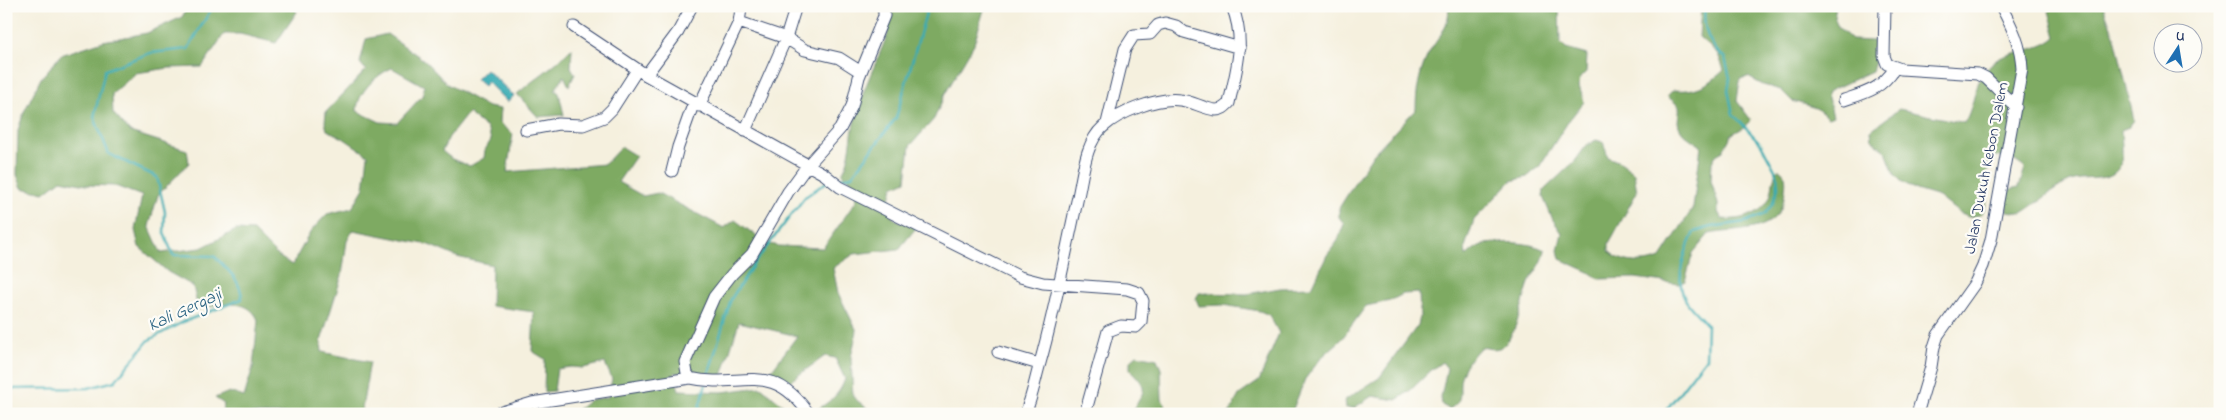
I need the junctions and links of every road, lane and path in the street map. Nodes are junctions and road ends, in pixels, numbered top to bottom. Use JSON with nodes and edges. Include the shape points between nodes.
{"nodes":[{"id":1,"x":692,"y":6,"type":"edge"},
{"id":2,"x":737,"y":6,"type":"edge"},
{"id":3,"x":796,"y":6,"type":"edge"},
{"id":4,"x":884,"y":6,"type":"edge"},
{"id":5,"x":1232,"y":6,"type":"edge"},
{"id":6,"x":1885,"y":6,"type":"edge"},
{"id":7,"x":2001,"y":6,"type":"edge"},
{"id":8,"x":739,"y":22,"type":"junction"},
{"id":9,"x":574,"y":27,"type":"dead end"},
{"id":10,"x":786,"y":38,"type":"junction"},
{"id":11,"x":1240,"y":48,"type":"junction"},
{"id":12,"x":1895,"y":68,"type":"junction"},
{"id":13,"x":861,"y":72,"type":"junction"},
{"id":14,"x":642,"y":73,"type":"junction"},
{"id":15,"x":1844,"y":100,"type":"dead end"},
{"id":16,"x":696,"y":104,"type":"junction"},
{"id":17,"x":2016,"y":107,"type":"junction"},
{"id":18,"x":1107,"y":123,"type":"junction"},
{"id":19,"x":526,"y":130,"type":"dead end"},
{"id":20,"x":745,"y":131,"type":"junction"},
{"id":21,"x":807,"y":166,"type":"junction"},
{"id":22,"x":672,"y":171,"type":"dead end"},
{"id":23,"x":1058,"y":284,"type":"junction"},
{"id":24,"x":998,"y":352,"type":"dead end"},
{"id":25,"x":1039,"y":364,"type":"junction"},
{"id":26,"x":690,"y":378,"type":"junction"},
{"id":27,"x":495,"y":414,"type":"edge"},
{"id":28,"x":810,"y":414,"type":"edge"},
{"id":29,"x":1025,"y":414,"type":"edge"},
{"id":30,"x":1085,"y":414,"type":"edge"},
{"id":31,"x":1917,"y":414,"type":"edge"}],
"edges":[{"from":1,"to":14,"type":"street","via":[[678,32]]},
{"from":2,"to":8,"type":"street","via":[[742,9]]},
{"from":3,"to":10,"type":"street"},
{"from":4,"to":13,"type":"street","via":[[881,24]]},
{"from":5,"to":11,"type":"street"},
{"from":6,"to":12,"type":"street","via":[[1884,56]]},
{"from":7,"to":17,"type":"street","name":"Jalan Dukuh Kebon Dalem","via":[[2021,53]]},
{"from":8,"to":10,"type":"street"},
{"from":8,"to":16,"type":"street"},
{"from":9,"to":14,"type":"street"},
{"from":10,"to":13,"type":"street","via":[[805,50],[839,58]]},
{"from":10,"to":20,"type":"street"},
{"from":11,"to":18,"type":"street","via":[[1229,103],[1225,107],[1215,110],[1192,102],[1166,100],[1150,103]]},
{"from":11,"to":18,"type":"street","via":[[1165,22],[1150,34],[1134,35],[1125,48]]},
{"from":12,"to":15,"type":"street","via":[[1875,89]]},
{"from":12,"to":17,"type":"street","via":[[1978,74]]},
{"from":13,"to":21,"type":"street","via":[[852,106],[840,130]]},
{"from":14,"to":16,"type":"street"},
{"from":14,"to":19,"type":"street","via":[[604,117],[583,125],[558,124]]},
{"from":16,"to":20,"type":"street"},
{"from":16,"to":22,"type":"street"},
{"from":17,"to":31,"type":"street","name":"Jalan Dukuh Kebon Dalem","via":[[1989,249],[1975,283],[1938,335]]},
{"from":18,"to":23,"type":"street","via":[[1096,134],[1090,147]]},
{"from":20,"to":21,"type":"street"},
{"from":21,"to":23,"type":"street","via":[[1020,277]]},
{"from":21,"to":26,"type":"street","via":[[752,254],[714,297],[685,362]]},
{"from":23,"to":25,"type":"street","via":[[1048,338]]},
{"from":23,"to":30,"type":"street","via":[[1127,289],[1142,296],[1140,325],[1114,327],[1106,335]]},
{"from":24,"to":25,"type":"street"},
{"from":25,"to":29,"type":"street"},
{"from":26,"to":27,"type":"street","via":[[532,403]]},
{"from":26,"to":28,"type":"street","via":[[727,382],[758,378],[769,380],[785,389]]}]}
